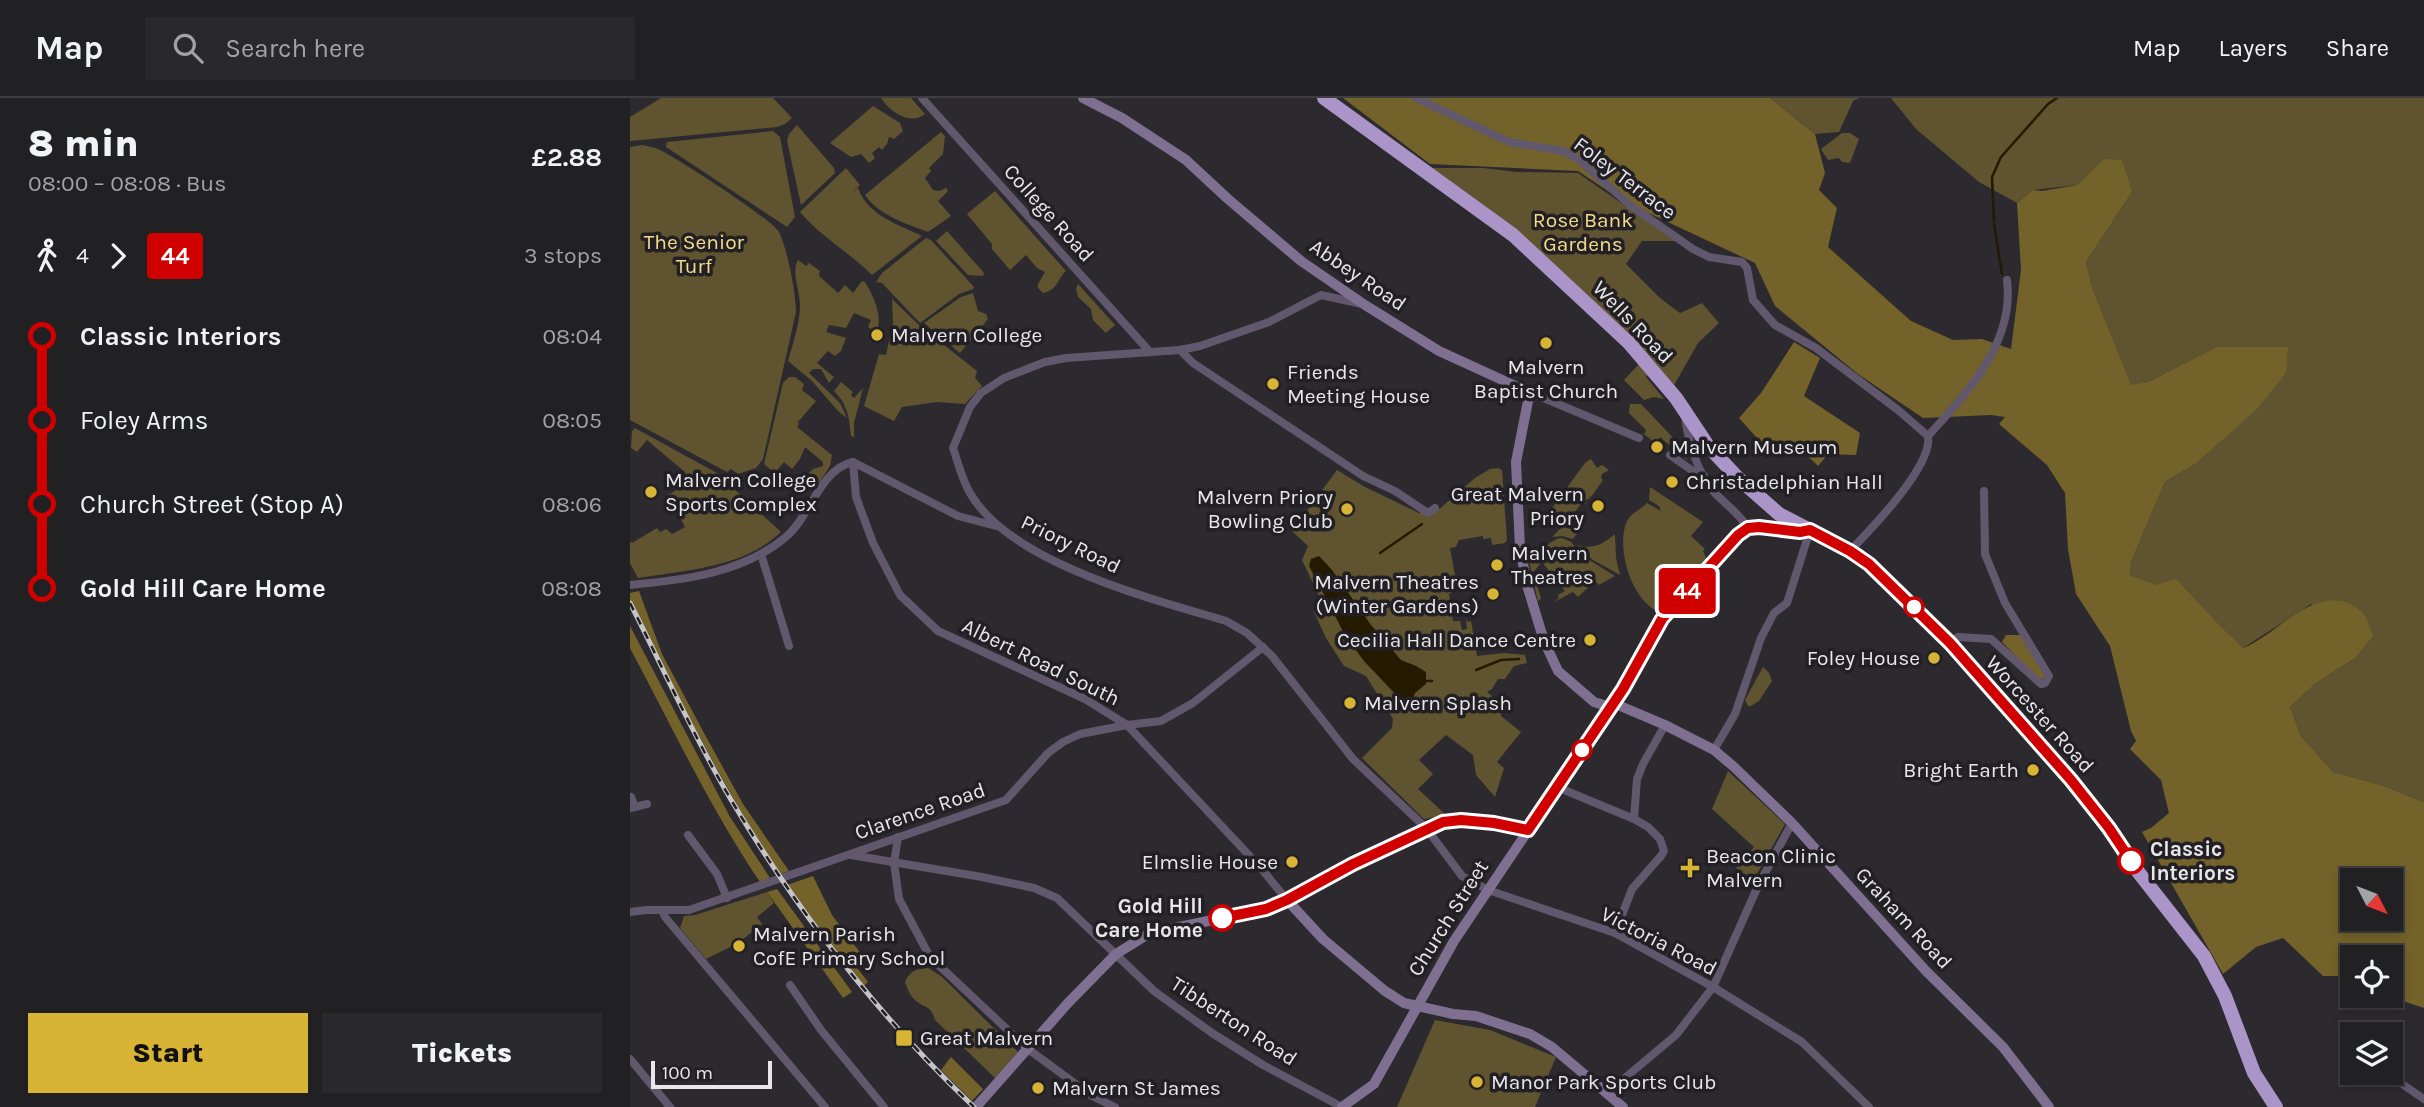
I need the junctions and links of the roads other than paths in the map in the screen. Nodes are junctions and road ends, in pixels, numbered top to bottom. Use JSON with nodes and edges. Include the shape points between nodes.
{"nodes":[{"id":1,"x":922,"y":98,"type":"edge"},
{"id":2,"x":1083,"y":98,"type":"edge"},
{"id":3,"x":1324,"y":98,"type":"edge"},
{"id":4,"x":1416,"y":98,"type":"edge"},
{"id":5,"x":2007,"y":280,"type":"dead end"},
{"id":6,"x":1365,"y":305,"type":"junction"},
{"id":7,"x":1180,"y":350,"type":"junction"},
{"id":8,"x":1150,"y":352,"type":"junction"},
{"id":9,"x":1522,"y":389,"type":"junction"},
{"id":10,"x":1684,"y":411,"type":"junction"},
{"id":11,"x":1930,"y":434,"type":"junction"},
{"id":12,"x":1639,"y":438,"type":"dead end"},
{"id":13,"x":1670,"y":455,"type":"dead end"},
{"id":14,"x":853,"y":462,"type":"junction"},
{"id":15,"x":1704,"y":477,"type":"junction"},
{"id":16,"x":1984,"y":491,"type":"dead end"},
{"id":17,"x":1435,"y":508,"type":"dead end"},
{"id":18,"x":996,"y":526,"type":"junction"},
{"id":19,"x":1748,"y":528,"type":"junction"},
{"id":20,"x":1810,"y":530,"type":"junction"},
{"id":21,"x":1850,"y":551,"type":"junction"},
{"id":22,"x":761,"y":554,"type":"junction"},
{"id":23,"x":630,"y":585,"type":"edge"},
{"id":24,"x":1950,"y":643,"type":"junction"},
{"id":25,"x":789,"y":646,"type":"dead end"},
{"id":26,"x":1263,"y":647,"type":"junction"},
{"id":27,"x":1614,"y":704,"type":"junction"},
{"id":28,"x":1127,"y":724,"type":"junction"},
{"id":29,"x":1665,"y":725,"type":"junction"},
{"id":30,"x":1714,"y":750,"type":"junction"},
{"id":31,"x":1557,"y":787,"type":"junction"},
{"id":32,"x":632,"y":797,"type":"edge"},
{"id":33,"x":647,"y":804,"type":"dead end"},
{"id":34,"x":632,"y":808,"type":"edge"},
{"id":35,"x":1634,"y":818,"type":"junction"},
{"id":36,"x":1792,"y":823,"type":"junction"},
{"id":37,"x":1426,"y":828,"type":"junction"},
{"id":38,"x":1528,"y":830,"type":"junction"},
{"id":39,"x":688,"y":835,"type":"dead end"},
{"id":40,"x":898,"y":837,"type":"junction"},
{"id":41,"x":700,"y":853,"type":"junction"},
{"id":42,"x":848,"y":855,"type":"junction"},
{"id":43,"x":692,"y":860,"type":"dead end"},
{"id":44,"x":894,"y":863,"type":"junction"},
{"id":45,"x":1488,"y":890,"type":"junction"},
{"id":46,"x":727,"y":898,"type":"junction"},
{"id":47,"x":1287,"y":900,"type":"junction"},
{"id":48,"x":662,"y":910,"type":"junction"},
{"id":49,"x":630,"y":912,"type":"edge"},
{"id":50,"x":1615,"y":933,"type":"junction"},
{"id":51,"x":1116,"y":954,"type":"junction"},
{"id":52,"x":790,"y":985,"type":"dead end"},
{"id":53,"x":1713,"y":987,"type":"junction"},
{"id":54,"x":1417,"y":1005,"type":"junction"},
{"id":55,"x":1028,"y":1049,"type":"junction"},
{"id":56,"x":630,"y":1059,"type":"edge"},
{"id":57,"x":2403,"y":1085,"type":"edge"},
{"id":58,"x":1607,"y":1093,"type":"junction"},
{"id":59,"x":2424,"y":1099,"type":"edge"},
{"id":60,"x":670,"y":1107,"type":"edge"},
{"id":61,"x":825,"y":1107,"type":"edge"},
{"id":62,"x":884,"y":1107,"type":"edge"},
{"id":63,"x":976,"y":1107,"type":"edge"},
{"id":64,"x":1115,"y":1107,"type":"edge"},
{"id":65,"x":1342,"y":1107,"type":"edge"},
{"id":66,"x":1622,"y":1107,"type":"edge"},
{"id":67,"x":1869,"y":1107,"type":"edge"},
{"id":68,"x":2049,"y":1107,"type":"edge"},
{"id":69,"x":2276,"y":1107,"type":"edge"}],
"edges":[{"from":1,"to":8,"type":"street","name":"College Road"},
{"from":2,"to":6,"type":"street","name":"Abbey Road","via":[[1133,124],[1186,160],[1301,261]]},
{"from":3,"to":10,"type":"highway","name":"Wells Road","via":[[1513,235],[1629,343]]},
{"from":4,"to":11,"type":"street","name":"Foley Terrace","via":[[1509,142],[1563,151],[1693,249],[1709,257],[1742,262],[1753,300],[1775,325],[1816,348]]},
{"from":5,"to":11,"type":"street","via":[[2005,323],[1981,373]]},
{"from":6,"to":7,"type":"street","name":"Priory Road","via":[[1321,295],[1269,322]]},
{"from":6,"to":9,"type":"street","name":"Abbey Road","via":[[1439,351]]},
{"from":7,"to":8,"type":"street","name":"Priory Road"},
{"from":7,"to":17,"type":"street","via":[[1363,476],[1428,513]]},
{"from":8,"to":18,"type":"street","name":"Priory Road","via":[[1045,362],[981,393],[953,448],[970,493]]},
{"from":9,"to":12,"type":"street","name":"Abbey Road"},
{"from":9,"to":27,"type":"street","name":"Graham Road","via":[[1528,401],[1516,462],[1519,538],[1534,607],[1558,671],[1594,702]]},
{"from":10,"to":15,"type":"street","name":"Wells Road","via":[[1689,441]]},
{"from":10,"to":20,"type":"highway","name":"Worcester Road","via":[[1738,478],[1779,514]]},
{"from":11,"to":21,"type":"street","via":[[1916,471],[1881,519]]},
{"from":13,"to":15,"type":"street"},
{"from":14,"to":18,"type":"street","via":[[958,516]]},
{"from":14,"to":22,"type":"street","via":[[833,472],[794,528]]},
{"from":14,"to":28,"type":"street","name":"Albert Road South","via":[[856,496],[873,543],[900,595],[938,631],[1085,699]]},
{"from":15,"to":19,"type":"street"},
{"from":16,"to":24,"type":"street","via":[[1984,554],[2004,603],[2049,676],[2041,684],[1991,639],[1958,638]]},
{"from":18,"to":26,"type":"street","name":"Priory Road","via":[[1086,576],[1226,621]]},
{"from":19,"to":20,"type":"street"},
{"from":19,"to":27,"type":"street","name":"Church Street","via":[[1662,619]]},
{"from":20,"to":21,"type":"highway","name":"Worcester Road"},
{"from":20,"to":30,"type":"street","via":[[1787,603],[1774,613],[1761,638],[1735,714]]},
{"from":21,"to":24,"type":"highway","name":"Worcester Road"},
{"from":22,"to":23,"type":"street","via":[[708,573]]},
{"from":22,"to":25,"type":"street"},
{"from":24,"to":69,"type":"highway","name":"Worcester Road","via":[[2087,799],[2204,956],[2225,996],[2254,1073]]},
{"from":26,"to":28,"type":"street","name":"Clarence Road","via":[[1193,703],[1161,721]]},
{"from":26,"to":37,"type":"street","name":"Priory Road","via":[[1353,759]]},
{"from":27,"to":29,"type":"street","name":"Graham Road"},
{"from":27,"to":31,"type":"street","name":"Church Street"},
{"from":28,"to":40,"type":"street","name":"Clarence Road","via":[[1063,742],[1006,800]]},
{"from":28,"to":47,"type":"street","name":"Albert Road South"},
{"from":29,"to":30,"type":"street","name":"Graham Road"},
{"from":29,"to":35,"type":"street","via":[[1637,779]]},
{"from":30,"to":36,"type":"street","name":"Graham Road"},
{"from":31,"to":35,"type":"street"},
{"from":31,"to":38,"type":"street","name":"Church Street"},
{"from":32,"to":34,"type":"street"},
{"from":33,"to":34,"type":"street"},
{"from":35,"to":50,"type":"street","via":[[1656,833],[1664,851],[1632,889]]},
{"from":36,"to":53,"type":"street"},
{"from":36,"to":68,"type":"street","name":"Graham Road","via":[[1890,933],[2003,1047]]},
{"from":37,"to":38,"type":"street","via":[[1461,820]]},
{"from":37,"to":45,"type":"street","name":"Victoria Road","via":[[1462,876]]},
{"from":37,"to":47,"type":"street"},
{"from":38,"to":45,"type":"street","name":"Church Street"},
{"from":39,"to":41,"type":"street"},
{"from":40,"to":42,"type":"street","name":"Clarence Road"},
{"from":40,"to":44,"type":"street"},
{"from":41,"to":43,"type":"street"},
{"from":41,"to":46,"type":"street","via":[[717,874]]},
{"from":42,"to":44,"type":"street","name":"Tibberton Road"},
{"from":42,"to":46,"type":"street","name":"Clarence Road"},
{"from":44,"to":51,"type":"street","name":"Tibberton Road","via":[[1034,888],[1057,898]]},
{"from":44,"to":55,"type":"street","via":[[899,899],[930,957]]},
{"from":45,"to":50,"type":"street","name":"Victoria Road"},
{"from":45,"to":54,"type":"street","name":"Church Street"},
{"from":46,"to":48,"type":"street","name":"Clarence Road","via":[[689,911]]},
{"from":47,"to":51,"type":"street","via":[[1266,909],[1150,933]]},
{"from":47,"to":54,"type":"street","via":[[1323,939],[1385,991]]},
{"from":48,"to":49,"type":"street","name":"Clarence Road"},
{"from":48,"to":61,"type":"street"},
{"from":50,"to":53,"type":"street","name":"Victoria Road"},
{"from":51,"to":55,"type":"street"},
{"from":51,"to":65,"type":"street","name":"Tibberton Road","via":[[1154,991],[1212,1033]]},
{"from":52,"to":62,"type":"street"},
{"from":53,"to":58,"type":"street","via":[[1676,1035]]},
{"from":53,"to":67,"type":"street","name":"Victoria Road","via":[[1802,1042]]},
{"from":54,"to":58,"type":"street","via":[[1476,1016],[1531,1034]]},
{"from":54,"to":65,"type":"street","name":"Church Street","via":[[1374,1084]]},
{"from":55,"to":63,"type":"street"},
{"from":55,"to":64,"type":"street","via":[[1092,1096]]},
{"from":56,"to":60,"type":"street"},
{"from":57,"to":59,"type":"street"},
{"from":58,"to":66,"type":"street"}]}
